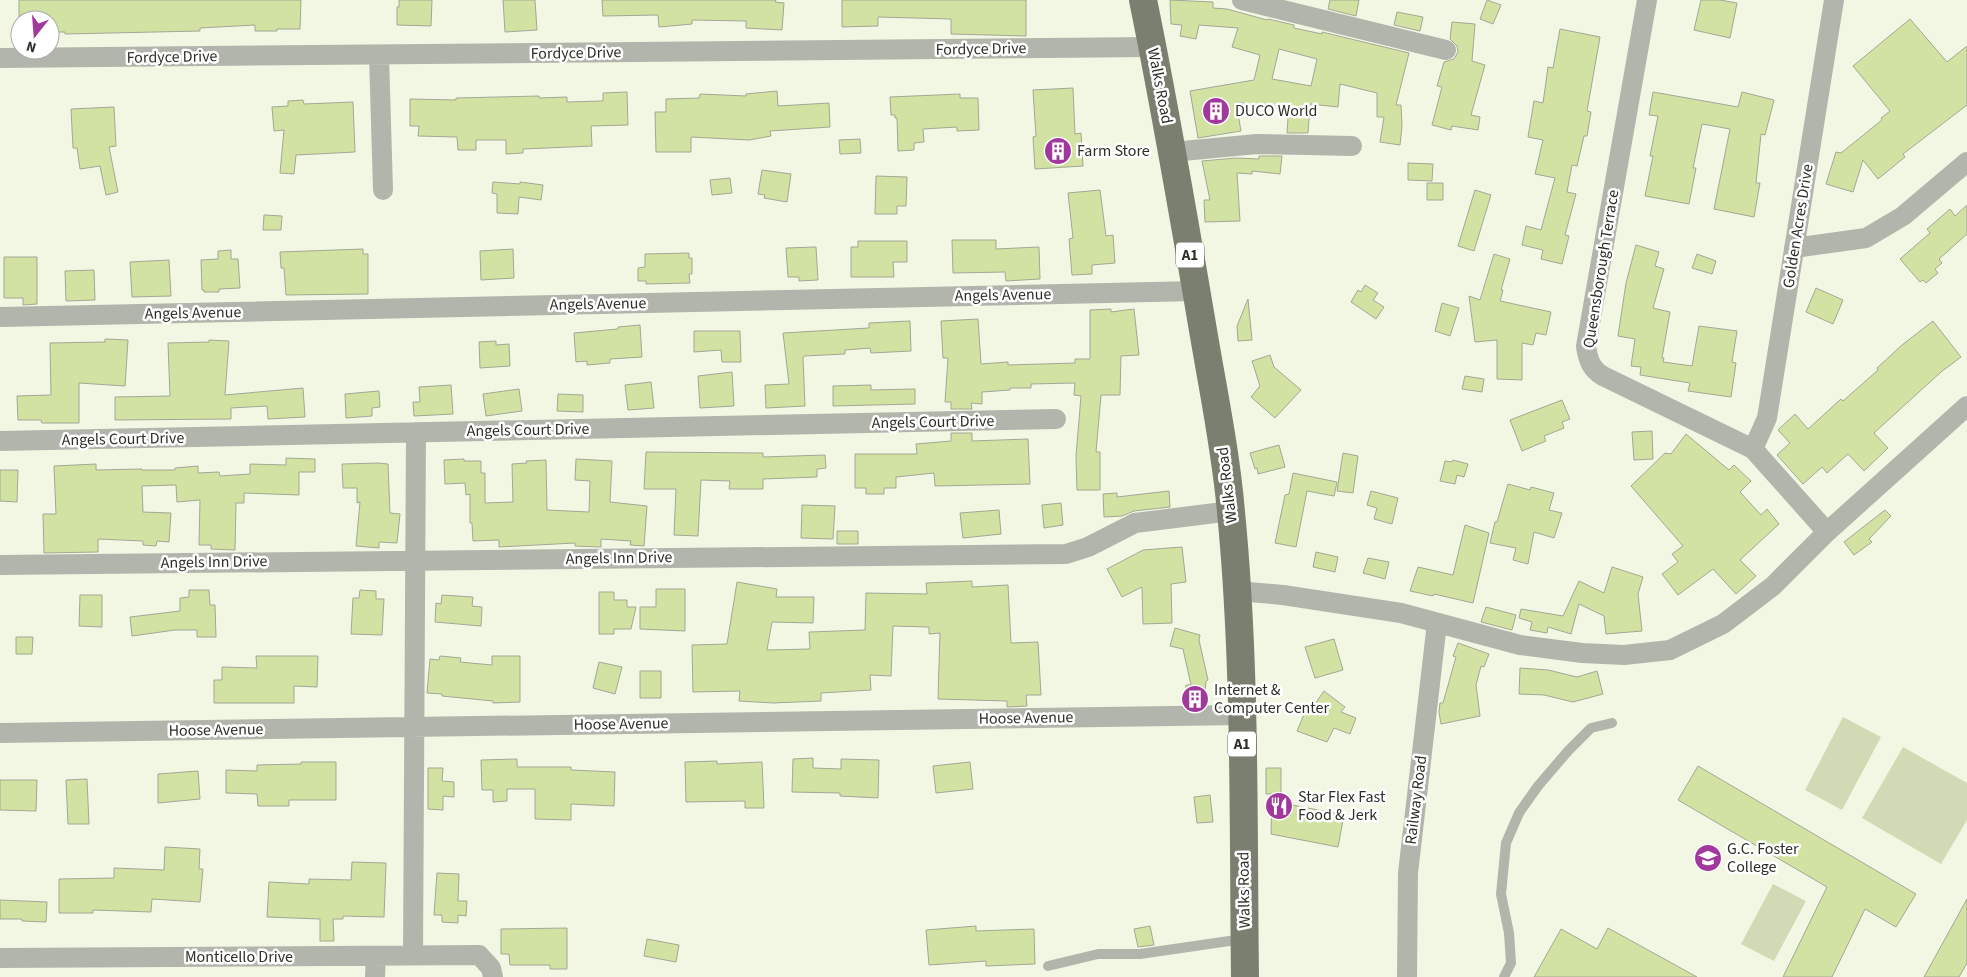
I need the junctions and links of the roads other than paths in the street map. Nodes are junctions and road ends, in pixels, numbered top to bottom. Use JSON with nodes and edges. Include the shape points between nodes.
{"nodes":[{"id":1,"x":1144,"y":0,"type":"edge"},
{"id":2,"x":1242,"y":0,"type":"edge"},
{"id":3,"x":1647,"y":0,"type":"edge"},
{"id":4,"x":1848,"y":0,"type":"edge"},
{"id":5,"x":1833,"y":6,"type":"edge"},
{"id":6,"x":1153,"y":47,"type":"junction"},
{"id":7,"x":1446,"y":50,"type":"dead end"},
{"id":8,"x":379,"y":55,"type":"junction"},
{"id":9,"x":0,"y":58,"type":"edge"},
{"id":10,"x":1352,"y":146,"type":"dead end"},
{"id":11,"x":1172,"y":152,"type":"junction"},
{"id":12,"x":1967,"y":162,"type":"edge"},
{"id":13,"x":382,"y":190,"type":"dead end"},
{"id":14,"x":1794,"y":248,"type":"junction"},
{"id":15,"x":1197,"y":291,"type":"junction"},
{"id":16,"x":0,"y":317,"type":"edge"},
{"id":17,"x":1967,"y":406,"type":"edge"},
{"id":18,"x":1056,"y":419,"type":"dead end"},
{"id":19,"x":416,"y":432,"type":"junction"},
{"id":20,"x":0,"y":441,"type":"edge"},
{"id":21,"x":1753,"y":449,"type":"junction"},
{"id":22,"x":1231,"y":511,"type":"junction"},
{"id":23,"x":1827,"y":532,"type":"junction"},
{"id":24,"x":416,"y":560,"type":"junction"},
{"id":25,"x":0,"y":565,"type":"edge"},
{"id":26,"x":1237,"y":591,"type":"junction"},
{"id":27,"x":1437,"y":623,"type":"junction"},
{"id":28,"x":1242,"y":715,"type":"junction"},
{"id":29,"x":1612,"y":723,"type":"dead end"},
{"id":30,"x":414,"y":727,"type":"junction"},
{"id":31,"x":0,"y":733,"type":"edge"},
{"id":32,"x":1244,"y":939,"type":"junction"},
{"id":33,"x":413,"y":955,"type":"junction"},
{"id":34,"x":376,"y":956,"type":"junction"},
{"id":35,"x":0,"y":958,"type":"edge"},
{"id":36,"x":1048,"y":966,"type":"dead end"},
{"id":37,"x":375,"y":977,"type":"edge"},
{"id":38,"x":493,"y":977,"type":"edge"},
{"id":39,"x":1245,"y":977,"type":"edge"},
{"id":40,"x":1407,"y":977,"type":"edge"},
{"id":41,"x":1504,"y":977,"type":"edge"}],
"edges":[{"from":1,"to":6,"type":"main road","name":"Walks Road","number":"A1"},
{"from":2,"to":7,"type":"street"},
{"from":3,"to":21,"type":"street","name":"Queensborough Terrace","via":[[1586,346],[1589,360],[1604,376]]},
{"from":4,"to":5,"type":"street"},
{"from":5,"to":14,"type":"street","name":"Golden Acres Drive"},
{"from":6,"to":8,"type":"street","name":"Fordyce Drive"},
{"from":6,"to":11,"type":"main road","name":"Walks Road","number":"A1"},
{"from":8,"to":9,"type":"street","name":"Fordyce Drive"},
{"from":8,"to":13,"type":"street"},
{"from":10,"to":11,"type":"street","via":[[1257,144]]},
{"from":11,"to":15,"type":"main road","name":"Walks Road","number":"A1"},
{"from":12,"to":14,"type":"street","via":[[1903,216],[1866,238]]},
{"from":14,"to":21,"type":"street","name":"Golden Acres Drive","via":[[1767,418]]},
{"from":15,"to":16,"type":"street","name":"Angels Avenue"},
{"from":15,"to":22,"type":"main road","name":"Walks Road","number":"A1"},
{"from":17,"to":23,"type":"street"},
{"from":18,"to":19,"type":"street","name":"Angels Court Drive"},
{"from":19,"to":20,"type":"street","name":"Angels Court Drive"},
{"from":19,"to":24,"type":"street"},
{"from":21,"to":23,"type":"street","name":"Queensborough Terrace"},
{"from":22,"to":24,"type":"street","name":"Angels Inn Drive","via":[[1135,523],[1088,547],[1066,554]]},
{"from":22,"to":26,"type":"main road","name":"Walks Road","number":"A1"},
{"from":23,"to":27,"type":"street","via":[[1773,586],[1723,624],[1670,650],[1624,655],[1582,653],[1520,645]]},
{"from":24,"to":25,"type":"street","name":"Angels Inn Drive"},
{"from":24,"to":30,"type":"street"},
{"from":26,"to":27,"type":"street","via":[[1401,613]]},
{"from":26,"to":28,"type":"main road","name":"Walks Road","number":"A1"},
{"from":27,"to":40,"type":"street","name":"Railway Road","via":[[1408,873]]},
{"from":28,"to":30,"type":"street","name":"Hoose Avenue"},
{"from":28,"to":32,"type":"main road","name":"Walks Road","number":"A1"},
{"from":29,"to":41,"type":"lane","via":[[1590,728],[1568,751],[1519,813],[1506,843],[1501,894],[1511,963]]},
{"from":30,"to":31,"type":"street","name":"Hoose Avenue"},
{"from":30,"to":33,"type":"street"},
{"from":32,"to":36,"type":"lane","via":[[1140,954],[1098,954]]},
{"from":32,"to":39,"type":"main road","name":"Walks Road","number":"A1"},
{"from":33,"to":34,"type":"street","name":"Monticello Drive"},
{"from":33,"to":38,"type":"street","name":"Monticello Drive","via":[[479,955],[491,968]]},
{"from":34,"to":35,"type":"street","name":"Monticello Drive"},
{"from":34,"to":37,"type":"street"}]}
